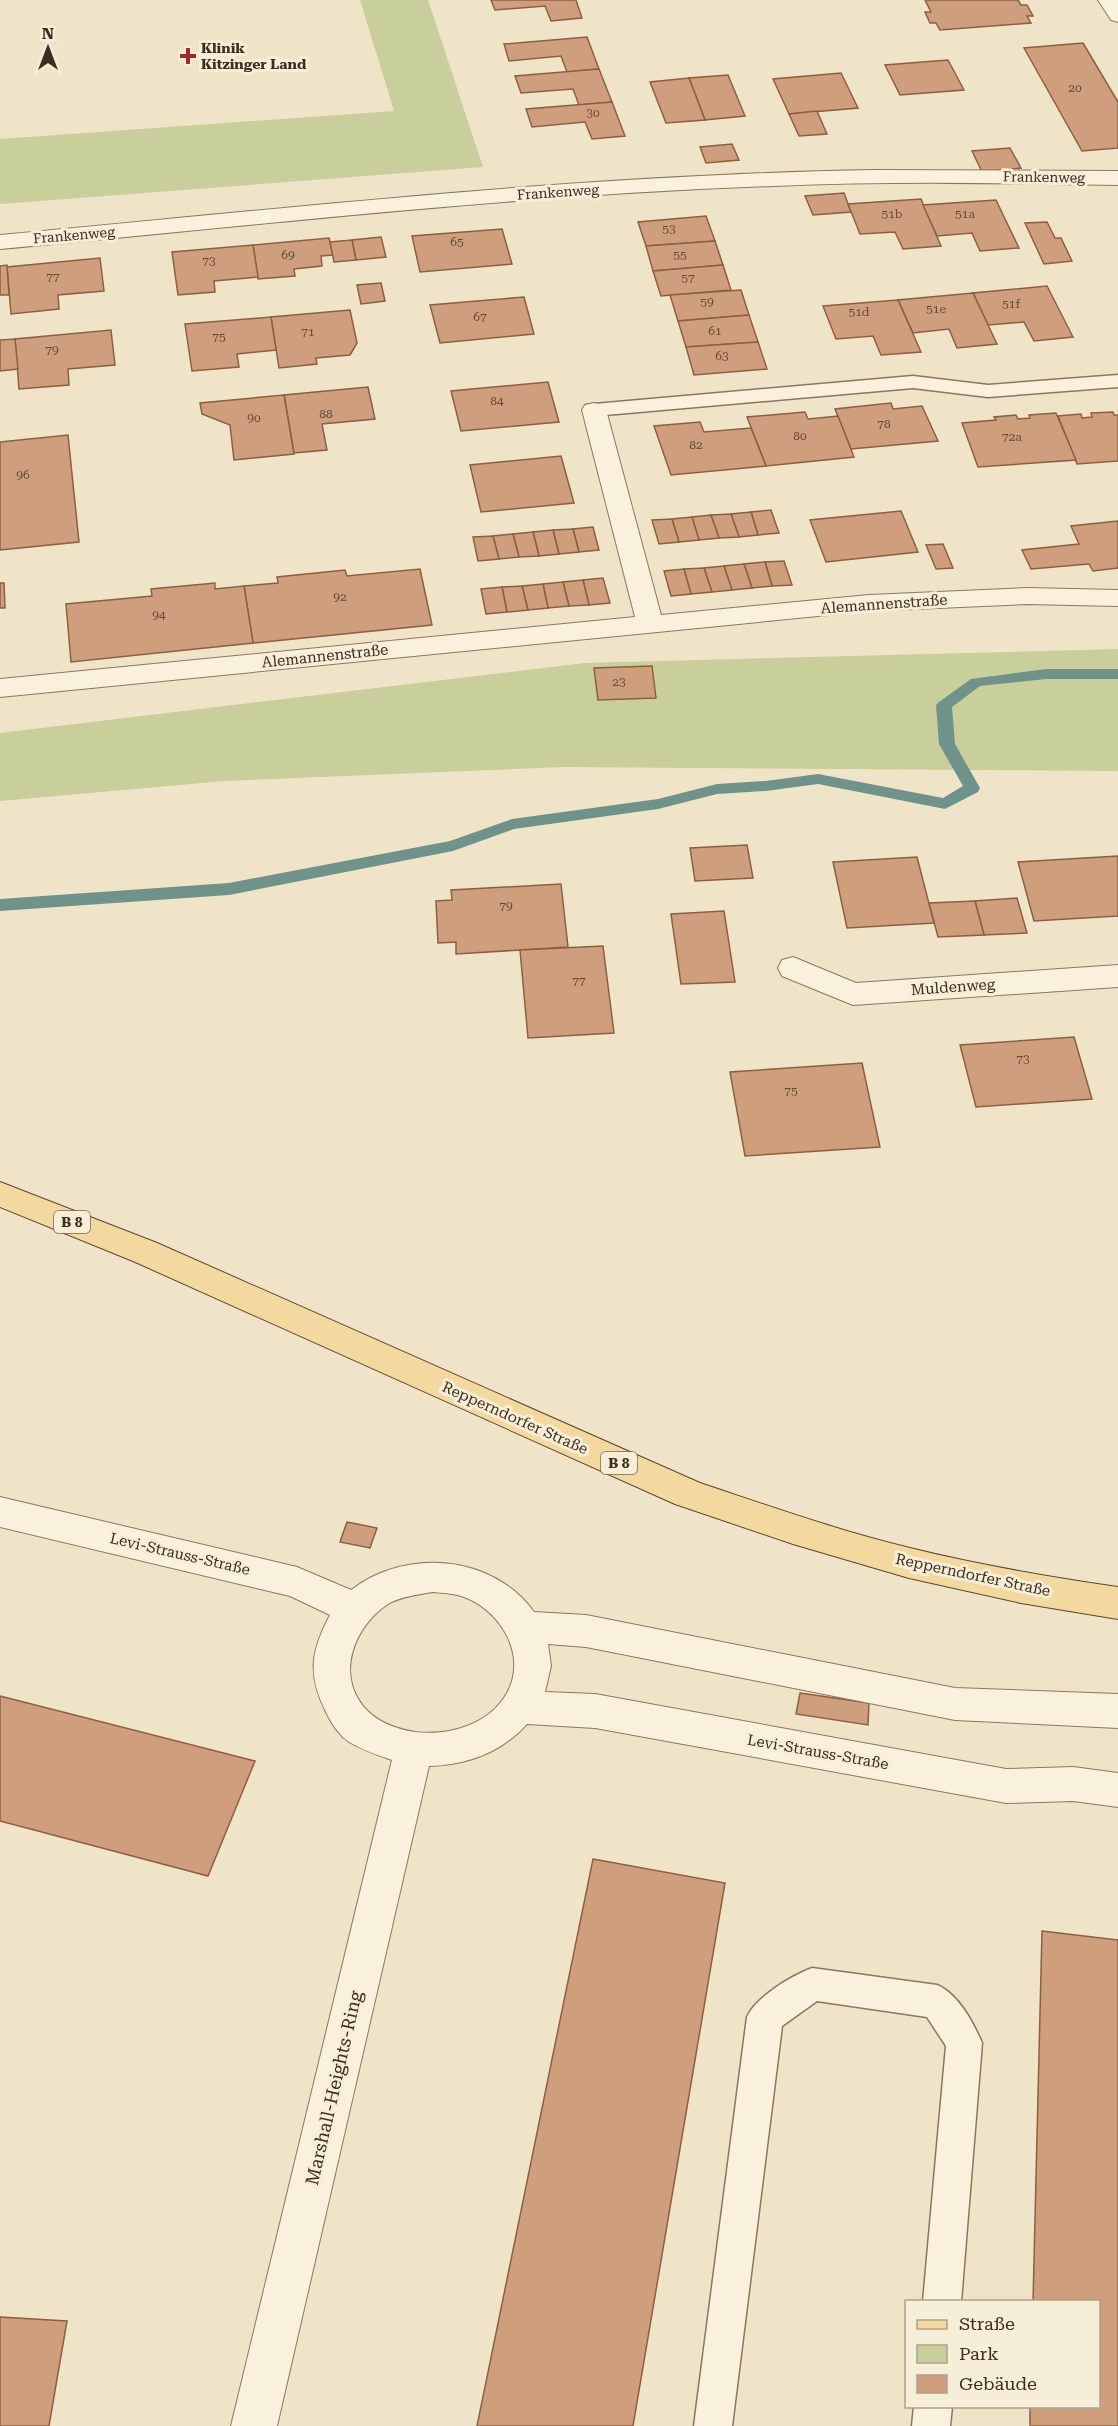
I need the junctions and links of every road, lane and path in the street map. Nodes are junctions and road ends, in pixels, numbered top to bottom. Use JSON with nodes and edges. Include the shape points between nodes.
{"nodes":[{"id":1,"x":1108,"y":0,"type":"edge"},
{"id":2,"x":1118,"y":16,"type":"edge"},
{"id":3,"x":1118,"y":178,"type":"edge"},
{"id":4,"x":0,"y":242,"type":"edge"},
{"id":5,"x":1118,"y":381,"type":"edge"},
{"id":6,"x":594,"y":410,"type":"joint"},
{"id":7,"x":1118,"y":598,"type":"edge"},
{"id":8,"x":650,"y":624,"type":"junction"},
{"id":9,"x":0,"y":688,"type":"edge"},
{"id":10,"x":793,"y":968,"type":"dead end"},
{"id":11,"x":1118,"y":976,"type":"edge"},
{"id":12,"x":0,"y":1194,"type":"edge"},
{"id":13,"x":0,"y":1512,"type":"edge"},
{"id":14,"x":1118,"y":1603,"type":"edge"},
{"id":15,"x":355,"y":1609,"type":"junction"},
{"id":16,"x":524,"y":1627,"type":"junction"},
{"id":17,"x":519,"y":1707,"type":"junction"},
{"id":18,"x":1118,"y":1711,"type":"edge"},
{"id":19,"x":414,"y":1750,"type":"junction"},
{"id":20,"x":1118,"y":1790,"type":"edge"},
{"id":21,"x":942,"y":2300,"type":"edge"},
{"id":22,"x":933,"y":2408,"type":"edge"},
{"id":23,"x":254,"y":2426,"type":"edge"},
{"id":24,"x":713,"y":2426,"type":"edge"},
{"id":25,"x":932,"y":2426,"type":"edge"}],
"edges":[{"from":1,"to":2,"type":"street"},
{"from":3,"to":4,"type":"street","name":"Frankenweg","via":[[727,180]]},
{"from":5,"to":6,"type":"lane","via":[[988,391],[913,382]]},
{"from":6,"to":8,"type":"street"},
{"from":7,"to":8,"type":"street","name":"Alemannenstraße","via":[[1027,596],[868,603]]},
{"from":8,"to":9,"type":"street","name":"Alemannenstraße"},
{"from":10,"to":11,"type":"street","name":"Muldenweg","via":[[853,994]]},
{"from":12,"to":14,"type":"main road","name":"Repperndorfer Straße","number":"B 8","via":[[145,1252],[688,1494],[909,1563],[1021,1588]]},
{"from":13,"to":15,"type":"street","name":"Levi-Strauss-Straße","via":[[297,1582]]},
{"from":15,"to":16,"type":"street","via":[[377,1592],[432,1577],[460,1580],[486,1590],[508,1606]]},
{"from":15,"to":19,"type":"street","via":[[339,1632],[331,1656],[331,1683],[342,1707],[360,1728],[385,1743]]},
{"from":16,"to":17,"type":"street","via":[[532,1653],[531,1681]]},
{"from":16,"to":18,"type":"street","via":[[586,1631],[955,1704]]},
{"from":17,"to":19,"type":"street","via":[[499,1727],[474,1742],[444,1750]]},
{"from":17,"to":20,"type":"street","name":"Levi-Strauss-Straße","via":[[595,1711],[1006,1786],[1073,1784]]},
{"from":19,"to":23,"type":"street","name":"Marshall-Heights-Ring"},
{"from":21,"to":24,"type":"lane","via":[[964,2043],[937,2002],[812,1984],[765,2017]]},
{"from":22,"to":25,"type":"lane"}]}
